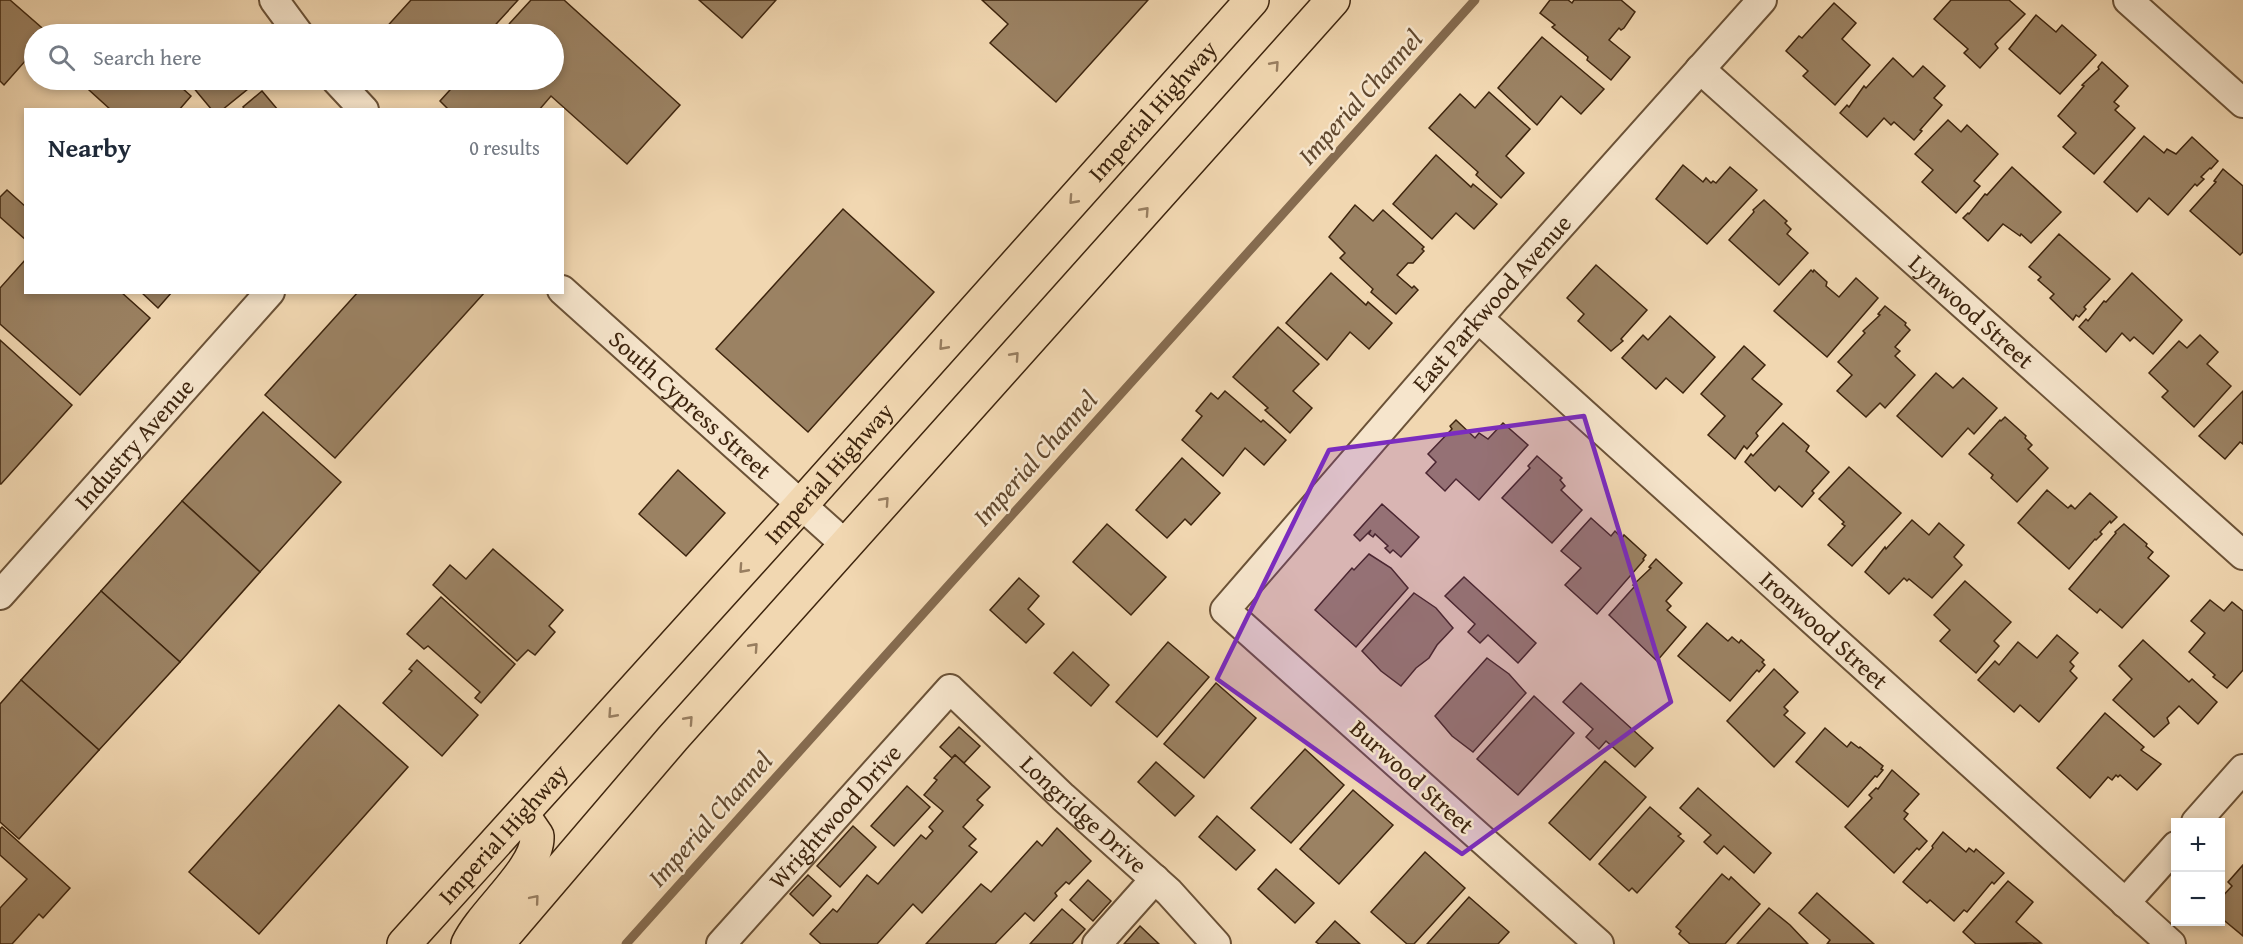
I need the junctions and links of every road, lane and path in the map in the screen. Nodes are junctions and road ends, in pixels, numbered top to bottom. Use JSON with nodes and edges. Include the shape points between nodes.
{"nodes":[{"id":1,"x":274,"y":0,"type":"edge"},
{"id":2,"x":1252,"y":0,"type":"edge"},
{"id":3,"x":1333,"y":0,"type":"edge"},
{"id":4,"x":1762,"y":0,"type":"edge"},
{"id":5,"x":2128,"y":0,"type":"edge"},
{"id":6,"x":292,"y":24,"type":"edge"},
{"id":7,"x":1700,"y":69,"type":"junction"},
{"id":8,"x":345,"y":90,"type":"edge"},
{"id":9,"x":2243,"y":103,"type":"edge"},
{"id":10,"x":362,"y":108,"type":"edge"},
{"id":11,"x":564,"y":292,"type":"edge"},
{"id":12,"x":268,"y":294,"type":"edge"},
{"id":13,"x":1478,"y":318,"type":"junction"},
{"id":14,"x":801,"y":505,"type":"junction"},
{"id":15,"x":846,"y":545,"type":"junction"},
{"id":16,"x":2243,"y":555,"type":"edge"},
{"id":17,"x":0,"y":594,"type":"edge"},
{"id":18,"x":1225,"y":610,"type":"joint"},
{"id":19,"x":950,"y":688,"type":"joint"},
{"id":20,"x":2243,"y":770,"type":"edge"},
{"id":21,"x":522,"y":814,"type":"junction"},
{"id":22,"x":2200,"y":818,"type":"edge"},
{"id":23,"x":2171,"y":851,"type":"edge"},
{"id":24,"x":1155,"y":879,"type":"junction"},
{"id":25,"x":2125,"y":903,"type":"junction"},
{"id":26,"x":404,"y":944,"type":"edge"},
{"id":27,"x":468,"y":944,"type":"edge"},
{"id":28,"x":497,"y":944,"type":"edge"},
{"id":29,"x":721,"y":944,"type":"edge"},
{"id":30,"x":1097,"y":944,"type":"edge"},
{"id":31,"x":1216,"y":944,"type":"edge"},
{"id":32,"x":1599,"y":944,"type":"edge"},
{"id":33,"x":2171,"y":944,"type":"edge"}],
"edges":[{"from":1,"to":6,"type":"street"},
{"from":2,"to":14,"type":"main road","name":"Imperial Highway","one_way":true},
{"from":15,"to":3,"type":"main road","one_way":true},
{"from":4,"to":7,"type":"street","name":"East Parkwood Avenue"},
{"from":5,"to":9,"type":"street"},
{"from":7,"to":13,"type":"street","name":"East Parkwood Avenue"},
{"from":7,"to":16,"type":"street","name":"Lynwood Street"},
{"from":8,"to":10,"type":"street"},
{"from":11,"to":14,"type":"street","name":"South Cypress Street"},
{"from":12,"to":17,"type":"street","name":"Industry Avenue"},
{"from":13,"to":18,"type":"street","name":"East Parkwood Avenue"},
{"from":13,"to":25,"type":"street","name":"Ironwood Street"},
{"from":14,"to":15,"type":"street","name":"South Cypress Street"},
{"from":14,"to":21,"type":"main road","name":"Imperial Highway","one_way":true},
{"from":28,"to":15,"type":"main road","one_way":true,"via":[[673,738]]},
{"from":18,"to":32,"type":"street","name":"Burwood Street"},
{"from":19,"to":24,"type":"street","name":"Longridge Drive"},
{"from":19,"to":29,"type":"street","name":"Wrightwood Drive"},
{"from":20,"to":22,"type":"street"},
{"from":21,"to":26,"type":"main road","name":"Imperial Highway"},
{"from":21,"to":27,"type":"main road","via":[[537,836],[534,852]]},
{"from":23,"to":25,"type":"street"},
{"from":24,"to":30,"type":"street"},
{"from":24,"to":31,"type":"street","name":"Longridge Drive"},
{"from":25,"to":33,"type":"street","name":"Ironwood Street"}]}
